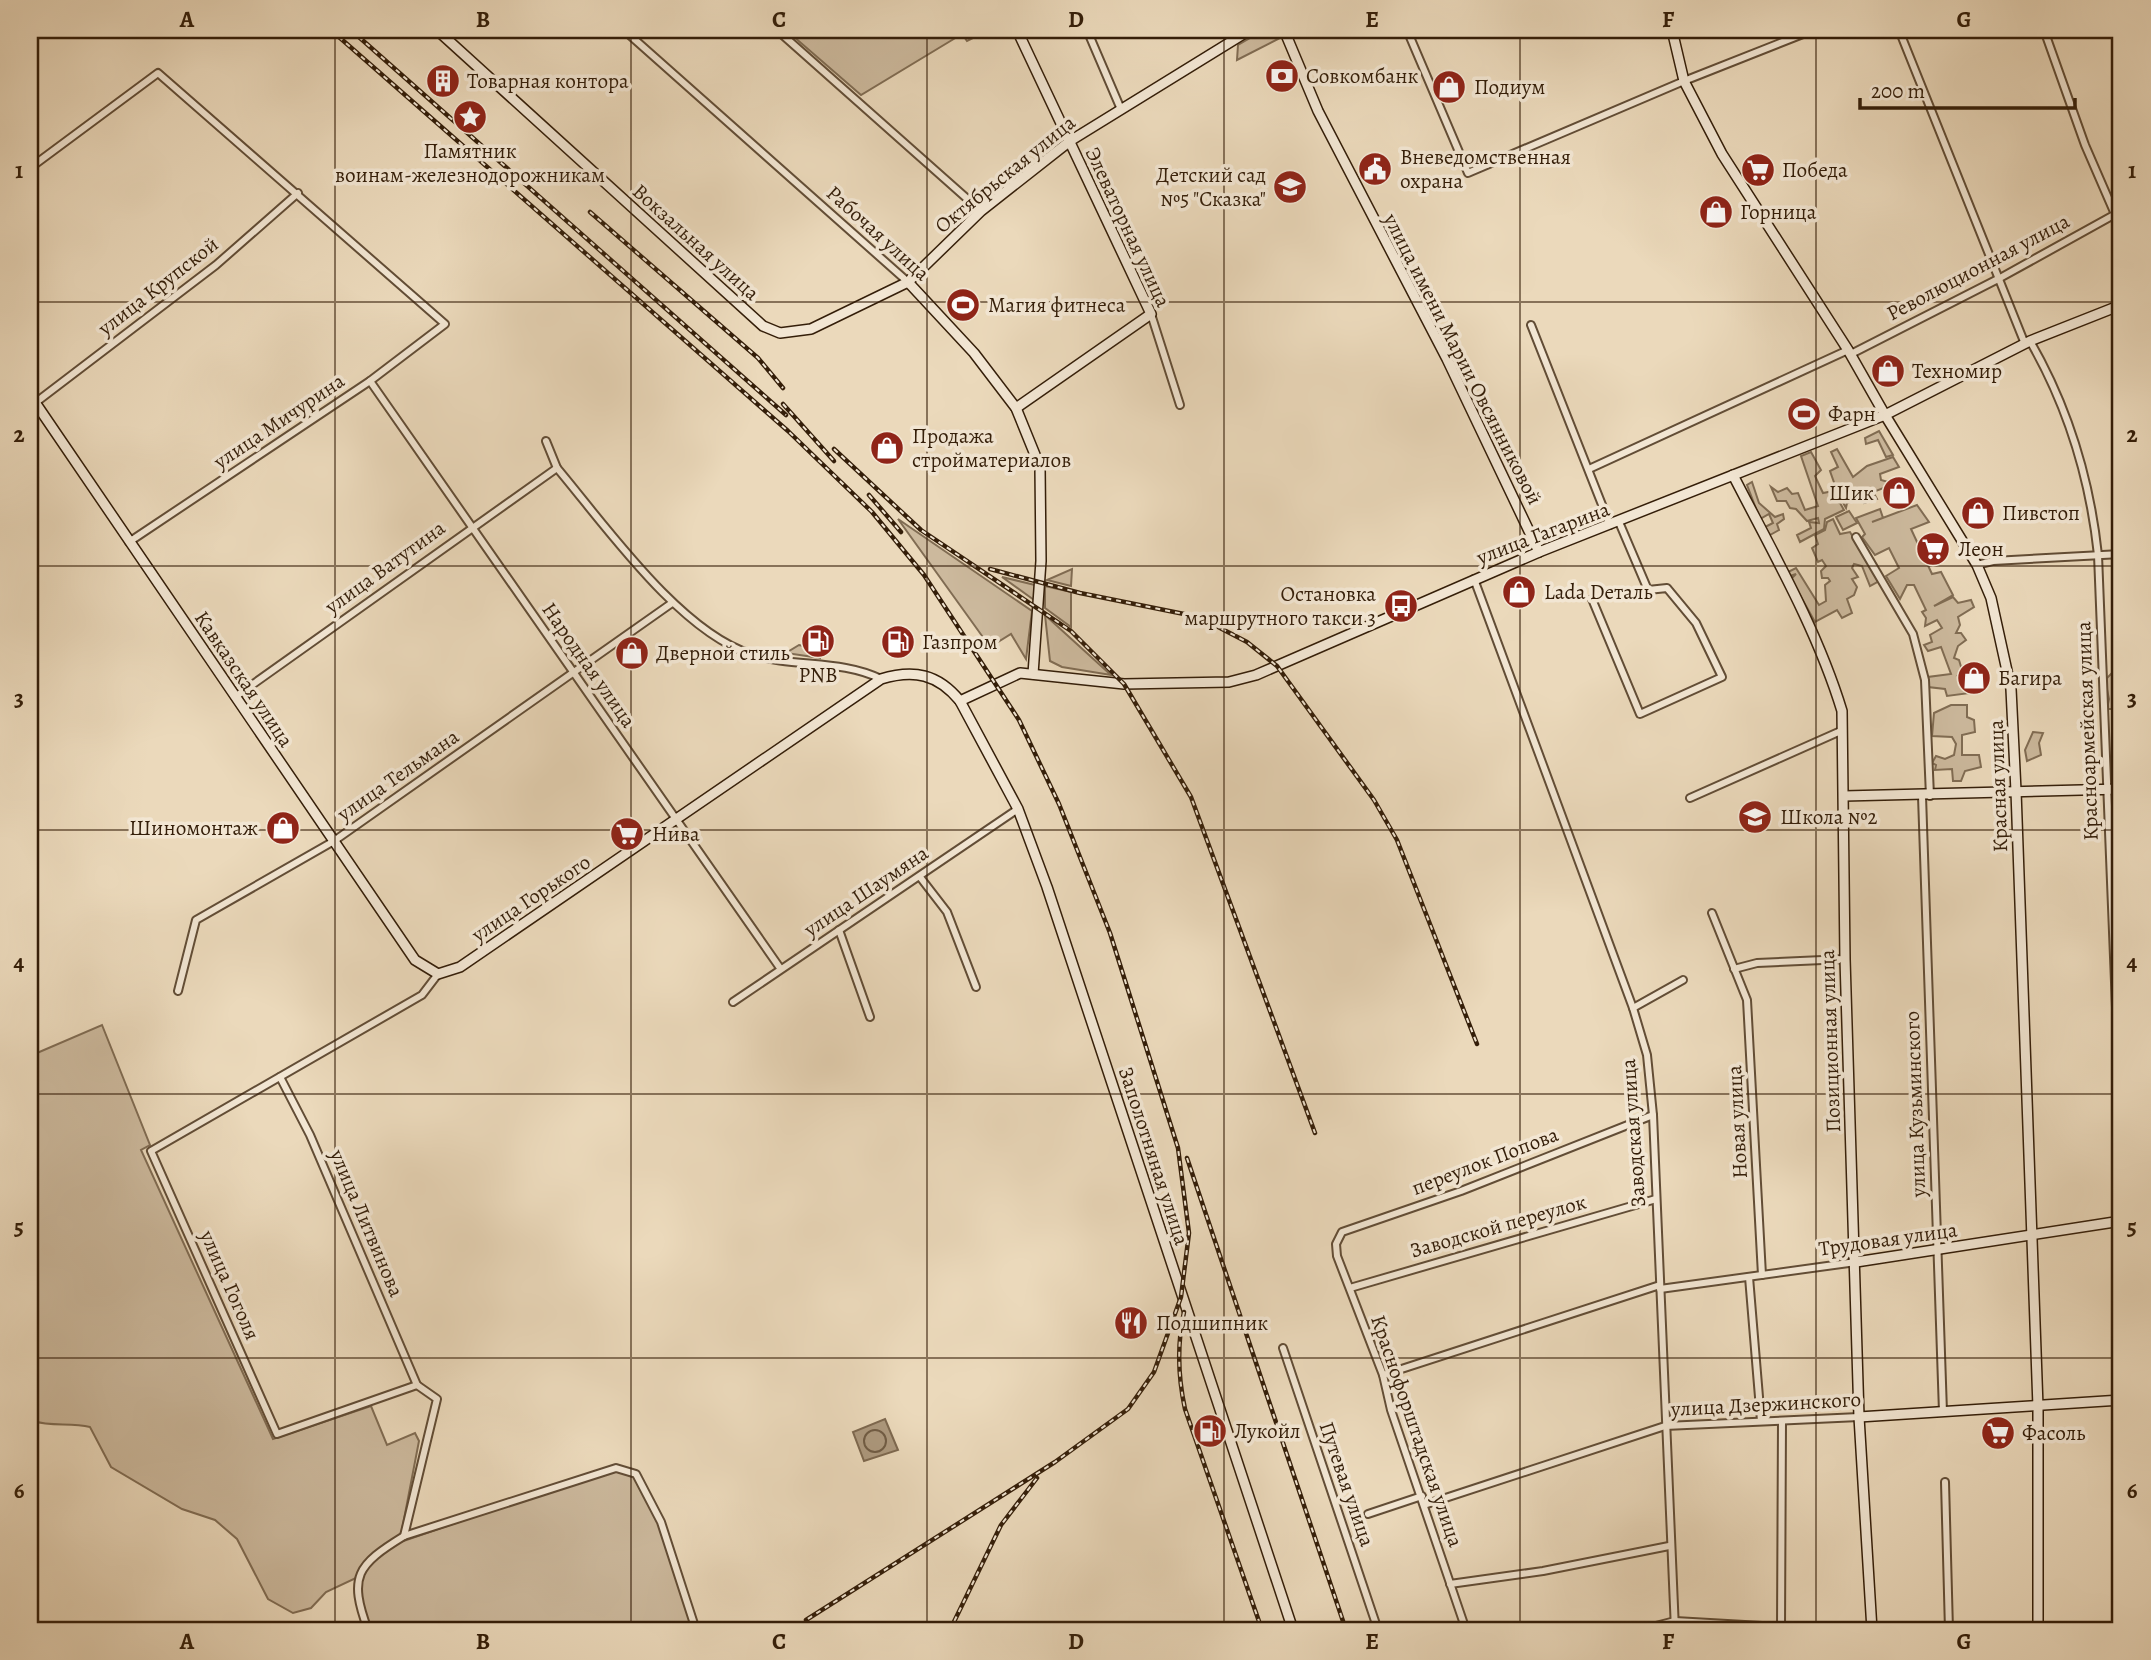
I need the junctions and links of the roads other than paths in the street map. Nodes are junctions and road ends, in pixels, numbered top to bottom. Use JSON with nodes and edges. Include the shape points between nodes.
{"nodes":[{"id":1,"x":437,"y":30,"type":"edge"},
{"id":2,"x":624,"y":30,"type":"edge"},
{"id":3,"x":778,"y":30,"type":"edge"},
{"id":4,"x":1017,"y":30,"type":"edge"},
{"id":5,"x":1087,"y":30,"type":"edge"},
{"id":6,"x":1250,"y":30,"type":"edge"},
{"id":7,"x":1284,"y":30,"type":"edge"},
{"id":8,"x":1407,"y":30,"type":"edge"},
{"id":9,"x":1672,"y":30,"type":"edge"},
{"id":10,"x":1813,"y":30,"type":"edge"},
{"id":11,"x":1899,"y":30,"type":"edge"},
{"id":12,"x":2044,"y":30,"type":"edge"},
{"id":13,"x":1684,"y":81,"type":"junction"},
{"id":14,"x":1120,"y":107,"type":"junction"},
{"id":15,"x":1070,"y":141,"type":"junction"},
{"id":16,"x":30,"y":168,"type":"edge"},
{"id":17,"x":298,"y":193,"type":"junction"},
{"id":18,"x":981,"y":211,"type":"junction"},
{"id":19,"x":2119,"y":212,"type":"edge"},
{"id":20,"x":2121,"y":228,"type":"edge"},
{"id":21,"x":2000,"y":278,"type":"junction"},
{"id":22,"x":908,"y":282,"type":"junction"},
{"id":23,"x":2121,"y":305,"type":"edge"},
{"id":24,"x":1151,"y":314,"type":"junction"},
{"id":25,"x":1531,"y":325,"type":"dead end"},
{"id":26,"x":780,"y":333,"type":"joint"},
{"id":27,"x":2028,"y":342,"type":"junction"},
{"id":28,"x":1850,"y":352,"type":"junction"},
{"id":29,"x":370,"y":382,"type":"junction"},
{"id":30,"x":32,"y":399,"type":"edge"},
{"id":31,"x":1180,"y":405,"type":"dead end"},
{"id":32,"x":1016,"y":408,"type":"junction"},
{"id":33,"x":1885,"y":415,"type":"junction"},
{"id":34,"x":546,"y":441,"type":"dead end"},
{"id":35,"x":557,"y":468,"type":"junction"},
{"id":36,"x":1589,"y":469,"type":"junction"},
{"id":37,"x":1733,"y":475,"type":"junction"},
{"id":38,"x":1615,"y":524,"type":"junction"},
{"id":39,"x":471,"y":527,"type":"junction"},
{"id":40,"x":1856,"y":537,"type":"dead end"},
{"id":41,"x":129,"y":541,"type":"junction"},
{"id":42,"x":1539,"y":552,"type":"junction"},
{"id":43,"x":2121,"y":554,"type":"edge"},
{"id":44,"x":2098,"y":555,"type":"junction"},
{"id":45,"x":1977,"y":565,"type":"junction"},
{"id":46,"x":1474,"y":579,"type":"junction"},
{"id":47,"x":1592,"y":599,"type":"dead end"},
{"id":48,"x":672,"y":603,"type":"junction"},
{"id":49,"x":1033,"y":674,"type":"junction"},
{"id":50,"x":573,"y":676,"type":"junction"},
{"id":51,"x":881,"y":679,"type":"junction"},
{"id":52,"x":235,"y":696,"type":"junction"},
{"id":53,"x":960,"y":701,"type":"junction"},
{"id":54,"x":1843,"y":730,"type":"junction"},
{"id":55,"x":2106,"y":789,"type":"junction"},
{"id":56,"x":2121,"y":789,"type":"edge"},
{"id":57,"x":2016,"y":791,"type":"junction"},
{"id":58,"x":1844,"y":796,"type":"junction"},
{"id":59,"x":1926,"y":796,"type":"junction"},
{"id":60,"x":1690,"y":798,"type":"dead end"},
{"id":61,"x":1018,"y":809,"type":"junction"},
{"id":62,"x":678,"y":819,"type":"junction"},
{"id":63,"x":334,"y":841,"type":"junction"},
{"id":64,"x":920,"y":877,"type":"junction"},
{"id":65,"x":1712,"y":913,"type":"dead end"},
{"id":66,"x":839,"y":930,"type":"junction"},
{"id":67,"x":1844,"y":959,"type":"junction"},
{"id":68,"x":780,"y":968,"type":"junction"},
{"id":69,"x":1734,"y":969,"type":"junction"},
{"id":70,"x":438,"y":974,"type":"junction"},
{"id":71,"x":1684,"y":980,"type":"dead end"},
{"id":72,"x":976,"y":987,"type":"dead end"},
{"id":73,"x":178,"y":991,"type":"dead end"},
{"id":74,"x":733,"y":1002,"type":"dead end"},
{"id":75,"x":1633,"y":1008,"type":"junction"},
{"id":76,"x":870,"y":1017,"type":"dead end"},
{"id":77,"x":280,"y":1077,"type":"junction"},
{"id":78,"x":1653,"y":1115,"type":"junction"},
{"id":79,"x":2121,"y":1132,"type":"edge"},
{"id":80,"x":151,"y":1151,"type":"joint"},
{"id":81,"x":1656,"y":1199,"type":"junction"},
{"id":82,"x":2121,"y":1221,"type":"edge"},
{"id":83,"x":2031,"y":1235,"type":"junction"},
{"id":84,"x":1336,"y":1244,"type":"joint"},
{"id":85,"x":1938,"y":1249,"type":"junction"},
{"id":86,"x":1856,"y":1262,"type":"junction"},
{"id":87,"x":1762,"y":1275,"type":"junction"},
{"id":88,"x":1749,"y":1277,"type":"junction"},
{"id":89,"x":1660,"y":1287,"type":"junction"},
{"id":90,"x":1349,"y":1288,"type":"junction"},
{"id":91,"x":1283,"y":1348,"type":"dead end"},
{"id":92,"x":1383,"y":1375,"type":"junction"},
{"id":93,"x":417,"y":1385,"type":"junction"},
{"id":94,"x":2121,"y":1401,"type":"edge"},
{"id":95,"x":2038,"y":1407,"type":"junction"},
{"id":96,"x":1943,"y":1412,"type":"junction"},
{"id":97,"x":1859,"y":1417,"type":"junction"},
{"id":98,"x":1761,"y":1421,"type":"junction"},
{"id":99,"x":1782,"y":1421,"type":"junction"},
{"id":100,"x":1665,"y":1426,"type":"junction"},
{"id":101,"x":1945,"y":1482,"type":"dead end"},
{"id":102,"x":1422,"y":1496,"type":"junction"},
{"id":103,"x":1424,"y":1505,"type":"junction"},
{"id":104,"x":1368,"y":1514,"type":"dead end"},
{"id":105,"x":404,"y":1536,"type":"junction"},
{"id":106,"x":1669,"y":1546,"type":"junction"},
{"id":107,"x":1450,"y":1584,"type":"junction"},
{"id":108,"x":1675,"y":1621,"type":"junction"},
{"id":109,"x":1781,"y":1628,"type":"edge"},
{"id":110,"x":368,"y":1630,"type":"edge"},
{"id":111,"x":696,"y":1630,"type":"edge"},
{"id":112,"x":1293,"y":1630,"type":"edge"},
{"id":113,"x":1378,"y":1630,"type":"edge"},
{"id":114,"x":1466,"y":1630,"type":"edge"},
{"id":115,"x":1640,"y":1630,"type":"edge"},
{"id":116,"x":1675,"y":1630,"type":"edge"},
{"id":117,"x":1833,"y":1630,"type":"edge"},
{"id":118,"x":1872,"y":1630,"type":"edge"},
{"id":119,"x":1949,"y":1630,"type":"edge"},
{"id":120,"x":2038,"y":1630,"type":"edge"}],
"edges":[{"from":1,"to":26,"type":"main road","name":"Вокзальная улица","via":[[763,326]]},
{"from":2,"to":22,"type":"street","name":"Рабочая улица"},
{"from":3,"to":18,"type":"street"},
{"from":4,"to":15,"type":"main road","name":"Элеваторная улица"},
{"from":5,"to":14,"type":"street"},
{"from":6,"to":14,"type":"main road","name":"Октябрьская улица"},
{"from":7,"to":42,"type":"main road","name":"улица имени Марии Овсянниковой","via":[[1318,111],[1447,359]]},
{"from":8,"to":13,"type":"street","via":[[1468,173]]},
{"from":9,"to":13,"type":"main road","name":"Красная улица"},
{"from":10,"to":13,"type":"street"},
{"from":11,"to":21,"type":"street","name":"Красноармейская улица"},
{"from":12,"to":19,"type":"street","via":[[2085,145]]},
{"from":13,"to":28,"type":"main road","name":"Красная улица","via":[[1721,154]]},
{"from":14,"to":15,"type":"main road","name":"Октябрьская улица"},
{"from":15,"to":18,"type":"main road","name":"Октябрьская улица"},
{"from":15,"to":24,"type":"main road","name":"Элеваторная улица"},
{"from":16,"to":17,"type":"street","via":[[158,73]]},
{"from":17,"to":29,"type":"street","name":"улица Мичурина","via":[[445,324]]},
{"from":17,"to":30,"type":"street","name":"улица Крупской","via":[[216,265]]},
{"from":18,"to":22,"type":"main road","name":"Октябрьская улица"},
{"from":19,"to":20,"type":"street"},
{"from":19,"to":21,"type":"street","name":"Революционная улица"},
{"from":21,"to":27,"type":"street","name":"Красноармейская улица"},
{"from":21,"to":28,"type":"street","name":"Революционная улица"},
{"from":22,"to":26,"type":"main road","name":"Октябрьская улица","via":[[811,329]]},
{"from":22,"to":32,"type":"main road","name":"Рабочая улица","via":[[967,344]]},
{"from":23,"to":27,"type":"main road","name":"улица Гагарина"},
{"from":24,"to":31,"type":"street","name":"Элеваторная улица"},
{"from":24,"to":32,"type":"main road"},
{"from":25,"to":36,"type":"street"},
{"from":27,"to":33,"type":"main road","name":"улица Гагарина"},
{"from":27,"to":44,"type":"street","name":"Красноармейская улица","via":[[2056,386],[2092,500]]},
{"from":28,"to":33,"type":"main road","name":"Красная улица"},
{"from":28,"to":36,"type":"street","name":"Революционная улица"},
{"from":29,"to":39,"type":"street","name":"Народная улица"},
{"from":29,"to":41,"type":"street","name":"улица Мичурина"},
{"from":30,"to":41,"type":"main road","name":"Кавказская улица"},
{"from":32,"to":49,"type":"main road","name":"Рабочая улица","via":[[1040,467],[1041,561]]},
{"from":33,"to":37,"type":"main road","name":"улица Гагарина"},
{"from":33,"to":45,"type":"main road","name":"Красная улица"},
{"from":34,"to":35,"type":"street"},
{"from":35,"to":39,"type":"street","name":"улица Ватутина"},
{"from":35,"to":48,"type":"street"},
{"from":36,"to":38,"type":"street"},
{"from":37,"to":38,"type":"main road","name":"улица Гагарина"},
{"from":37,"to":54,"type":"main road","name":"Позиционная улица","via":[[1834,685]]},
{"from":38,"to":42,"type":"main road","name":"улица Гагарина"},
{"from":38,"to":47,"type":"street","via":[[1648,590],[1667,588],[1696,623],[1722,677],[1640,714]]},
{"from":39,"to":50,"type":"street","name":"Народная улица"},
{"from":39,"to":52,"type":"street","name":"улица Ватутина"},
{"from":40,"to":59,"type":"street","name":"улица Кузьминского","via":[[1913,634],[1925,680]]},
{"from":41,"to":52,"type":"main road","name":"Кавказская улица"},
{"from":42,"to":46,"type":"main road","name":"улица Гагарина"},
{"from":43,"to":44,"type":"street"},
{"from":44,"to":45,"type":"street"},
{"from":44,"to":55,"type":"street","name":"Красноармейская улица"},
{"from":45,"to":57,"type":"main road","name":"Красная улица","via":[[1991,598],[2011,689]]},
{"from":46,"to":49,"type":"main road","name":"улица Гагарина","via":[[1267,671],[1228,682],[1124,684]]},
{"from":46,"to":75,"type":"street","name":"Заводская улица"},
{"from":48,"to":50,"type":"street","name":"улица Тельмана"},
{"from":48,"to":51,"type":"street","via":[[751,654],[860,669]]},
{"from":49,"to":53,"type":"main road","name":"улица Гагарина","via":[[1001,680]]},
{"from":50,"to":62,"type":"street","name":"Народная улица"},
{"from":50,"to":63,"type":"street","name":"улица Тельмана"},
{"from":51,"to":53,"type":"main road","name":"улица Горького","via":[[904,672],[923,674],[948,686]]},
{"from":51,"to":62,"type":"main road","name":"улица Горького"},
{"from":52,"to":63,"type":"main road","name":"Кавказская улица"},
{"from":53,"to":61,"type":"main road","name":"Заполотняная улица"},
{"from":54,"to":58,"type":"main road","name":"Позиционная улица"},
{"from":54,"to":60,"type":"street"},
{"from":55,"to":56,"type":"main road"},
{"from":55,"to":57,"type":"main road"},
{"from":55,"to":79,"type":"street","name":"Красноармейская улица"},
{"from":57,"to":59,"type":"main road"},
{"from":57,"to":83,"type":"main road","name":"Красная улица"},
{"from":58,"to":59,"type":"main road"},
{"from":58,"to":67,"type":"main road","name":"Позиционная улица"},
{"from":59,"to":85,"type":"street","name":"улица Кузьминского"},
{"from":61,"to":64,"type":"street","name":"улица Шаумяна"},
{"from":61,"to":112,"type":"main road","name":"Заполотняная улица"},
{"from":62,"to":68,"type":"street","name":"Народная улица"},
{"from":62,"to":70,"type":"main road","name":"улица Горького","via":[[460,967]]},
{"from":63,"to":70,"type":"main road","name":"Кавказская улица","via":[[415,960]]},
{"from":63,"to":73,"type":"street","name":"улица Тельмана","via":[[196,920]]},
{"from":64,"to":66,"type":"street","name":"улица Шаумяна"},
{"from":64,"to":72,"type":"street","via":[[947,912]]},
{"from":65,"to":69,"type":"street","name":"Новая улица"},
{"from":66,"to":68,"type":"street","name":"улица Шаумяна"},
{"from":66,"to":76,"type":"street"},
{"from":67,"to":69,"type":"street","via":[[1757,963]]},
{"from":67,"to":86,"type":"main road","name":"Позиционная улица"},
{"from":68,"to":74,"type":"street","name":"улица Шаумяна"},
{"from":69,"to":87,"type":"street","name":"Новая улица","via":[[1747,1000]]},
{"from":70,"to":77,"type":"street","name":"улица Горького","via":[[422,996]]},
{"from":71,"to":75,"type":"street"},
{"from":75,"to":78,"type":"street","name":"Заводская улица","via":[[1647,1055]]},
{"from":77,"to":80,"type":"street","name":"улица Горького"},
{"from":77,"to":93,"type":"street","name":"улица Литвинова","via":[[310,1135]]},
{"from":78,"to":81,"type":"street","name":"Заводская улица"},
{"from":78,"to":84,"type":"street","name":"переулок Попова","via":[[1461,1191],[1342,1231]]},
{"from":80,"to":93,"type":"street","name":"улица Гоголя","via":[[277,1434]]},
{"from":81,"to":89,"type":"street","name":"Заводская улица"},
{"from":81,"to":90,"type":"street","name":"Заводской переулок"},
{"from":82,"to":83,"type":"main road","name":"Трудовая улица"},
{"from":83,"to":85,"type":"main road","name":"Трудовая улица"},
{"from":83,"to":95,"type":"main road","name":"Красная улица"},
{"from":84,"to":90,"type":"street","name":"Краснофорштадская улица"},
{"from":85,"to":86,"type":"main road","name":"Трудовая улица"},
{"from":85,"to":96,"type":"street","name":"улица Кузьминского"},
{"from":86,"to":87,"type":"street","name":"Трудовая улица"},
{"from":86,"to":97,"type":"main road","name":"Позиционная улица"},
{"from":87,"to":88,"type":"street","name":"Трудовая улица"},
{"from":88,"to":89,"type":"street","name":"Трудовая улица"},
{"from":88,"to":98,"type":"street"},
{"from":89,"to":92,"type":"street","name":"Трудовая улица"},
{"from":89,"to":100,"type":"street","name":"Заводская улица"},
{"from":90,"to":92,"type":"street","name":"Краснофорштадская улица"},
{"from":91,"to":113,"type":"street","name":"Путевая улица"},
{"from":92,"to":102,"type":"street","name":"Краснофорштадская улица"},
{"from":93,"to":105,"type":"street","name":"улица Литвинова","via":[[437,1399]]},
{"from":94,"to":95,"type":"main road","name":"улица Дзержинского"},
{"from":95,"to":96,"type":"main road","name":"улица Дзержинского"},
{"from":95,"to":120,"type":"main road","name":"Красная улица"},
{"from":96,"to":97,"type":"main road","name":"улица Дзержинского"},
{"from":97,"to":99,"type":"street","name":"улица Дзержинского"},
{"from":97,"to":118,"type":"main road","name":"Позиционная улица"},
{"from":98,"to":99,"type":"street","name":"улица Дзержинского"},
{"from":98,"to":100,"type":"street","name":"улица Дзержинского"},
{"from":99,"to":109,"type":"street"},
{"from":100,"to":103,"type":"street","name":"улица Дзержинского"},
{"from":100,"to":106,"type":"street","name":"Заводская улица"},
{"from":101,"to":119,"type":"street"},
{"from":102,"to":103,"type":"street","name":"Краснофорштадская улица"},
{"from":102,"to":104,"type":"street"},
{"from":103,"to":107,"type":"street","name":"Краснофорштадская улица"},
{"from":105,"to":110,"type":"street","via":[[367,1561],[358,1581],[357,1595]]},
{"from":105,"to":111,"type":"street","via":[[616,1468],[636,1474],[661,1522]]},
{"from":106,"to":107,"type":"street"},
{"from":106,"to":108,"type":"street","name":"Заводская улица"},
{"from":107,"to":114,"type":"street","name":"Краснофорштадская улица"},
{"from":108,"to":109,"type":"street"},
{"from":108,"to":115,"type":"street"},
{"from":108,"to":116,"type":"street","name":"Заводская улица"},
{"from":109,"to":117,"type":"street"}]}
